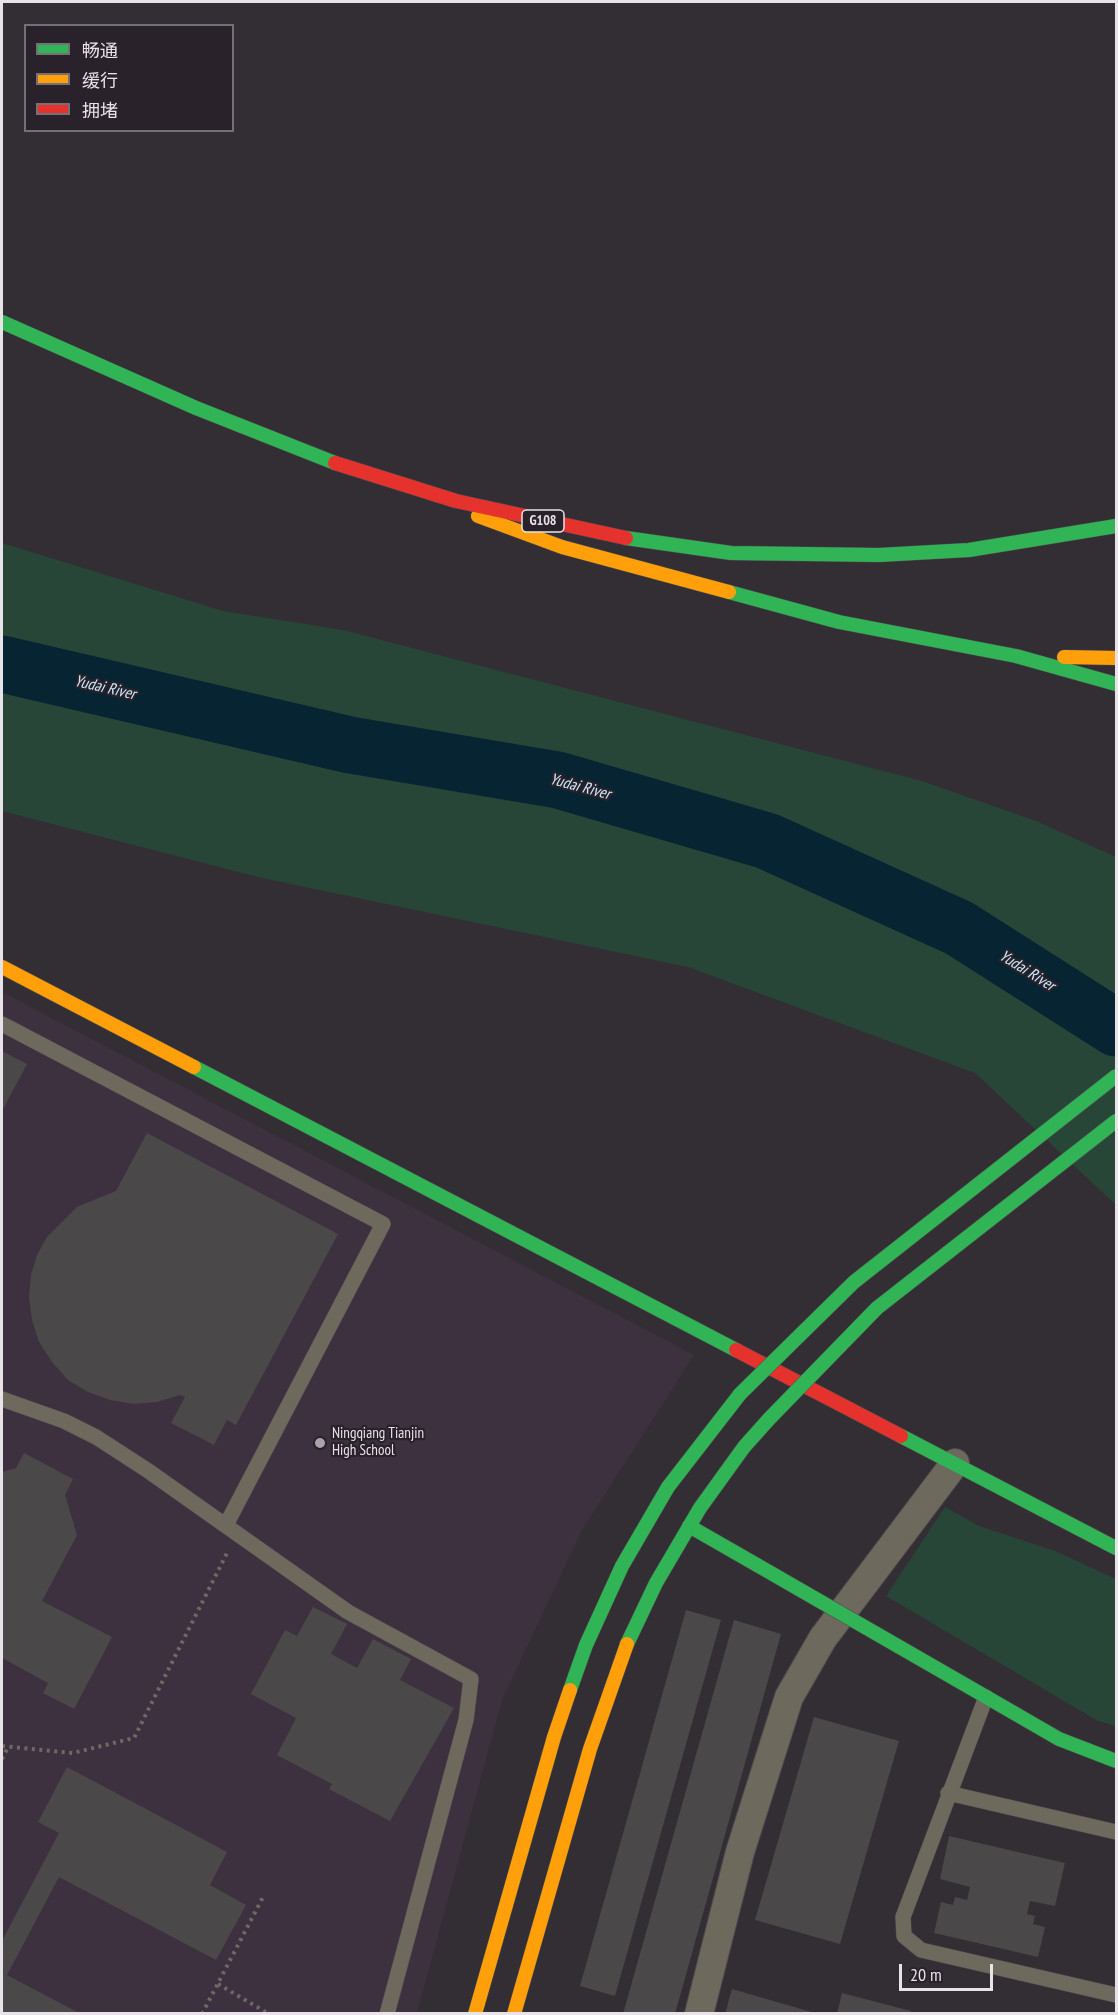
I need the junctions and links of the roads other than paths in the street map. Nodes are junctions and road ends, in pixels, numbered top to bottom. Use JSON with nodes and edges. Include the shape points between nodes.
{"nodes":[{"id":1,"x":2,"y":322,"type":"edge"},
{"id":2,"x":344,"y":467,"type":"junction"},
{"id":3,"x":1116,"y":526,"type":"edge"},
{"id":4,"x":1016,"y":656,"type":"junction"},
{"id":5,"x":1116,"y":658,"type":"edge"},
{"id":6,"x":1116,"y":684,"type":"edge"},
{"id":7,"x":2,"y":967,"type":"edge"},
{"id":8,"x":2,"y":1024,"type":"edge"},
{"id":9,"x":1116,"y":1076,"type":"edge"},
{"id":10,"x":1116,"y":1121,"type":"edge"},
{"id":11,"x":2,"y":1399,"type":"edge"},
{"id":12,"x":955,"y":1463,"type":"junction"},
{"id":13,"x":689,"y":1526,"type":"junction"},
{"id":14,"x":231,"y":1529,"type":"junction"},
{"id":15,"x":1116,"y":1548,"type":"edge"},
{"id":16,"x":986,"y":1697,"type":"junction"},
{"id":17,"x":1116,"y":1761,"type":"edge"},
{"id":18,"x":948,"y":1793,"type":"junction"},
{"id":19,"x":1116,"y":1832,"type":"edge"},
{"id":20,"x":1116,"y":1995,"type":"edge"},
{"id":21,"x":387,"y":2013,"type":"edge"},
{"id":22,"x":475,"y":2013,"type":"edge"},
{"id":23,"x":514,"y":2013,"type":"edge"},
{"id":24,"x":699,"y":2013,"type":"edge"}],
"edges":[{"from":1,"to":2,"type":"main road","number":"G108","via":[[196,408]]},
{"from":2,"to":3,"type":"main road","number":"G108","via":[[456,501],[590,531],[731,553],[879,555],[969,550]]},
{"from":2,"to":4,"type":"main road","via":[[562,547],[839,622]]},
{"from":4,"to":5,"type":"main road"},
{"from":4,"to":6,"type":"main road"},
{"from":7,"to":12,"type":"main road"},
{"from":8,"to":14,"type":"lane","via":[[383,1224]]},
{"from":9,"to":22,"type":"main road","bridge":true,"via":[[854,1282],[741,1394],[668,1487],[622,1566],[586,1645],[554,1737]]},
{"from":10,"to":13,"type":"main road","bridge":true,"via":[[877,1308],[744,1447]]},
{"from":11,"to":14,"type":"lane","via":[[96,1437]]},
{"from":12,"to":15,"type":"main road"},
{"from":12,"to":24,"type":"street","via":[[823,1638],[789,1697],[740,1852]]},
{"from":13,"to":16,"type":"main road","bridge":true},
{"from":13,"to":23,"type":"main road","via":[[656,1583],[620,1659]]},
{"from":14,"to":21,"type":"lane","via":[[348,1612],[471,1679],[466,1720]]},
{"from":16,"to":17,"type":"main road","via":[[1059,1739]]},
{"from":16,"to":18,"type":"lane"},
{"from":18,"to":19,"type":"lane"},
{"from":18,"to":20,"type":"lane","via":[[903,1917],[904,1936],[921,1950]]}]}
